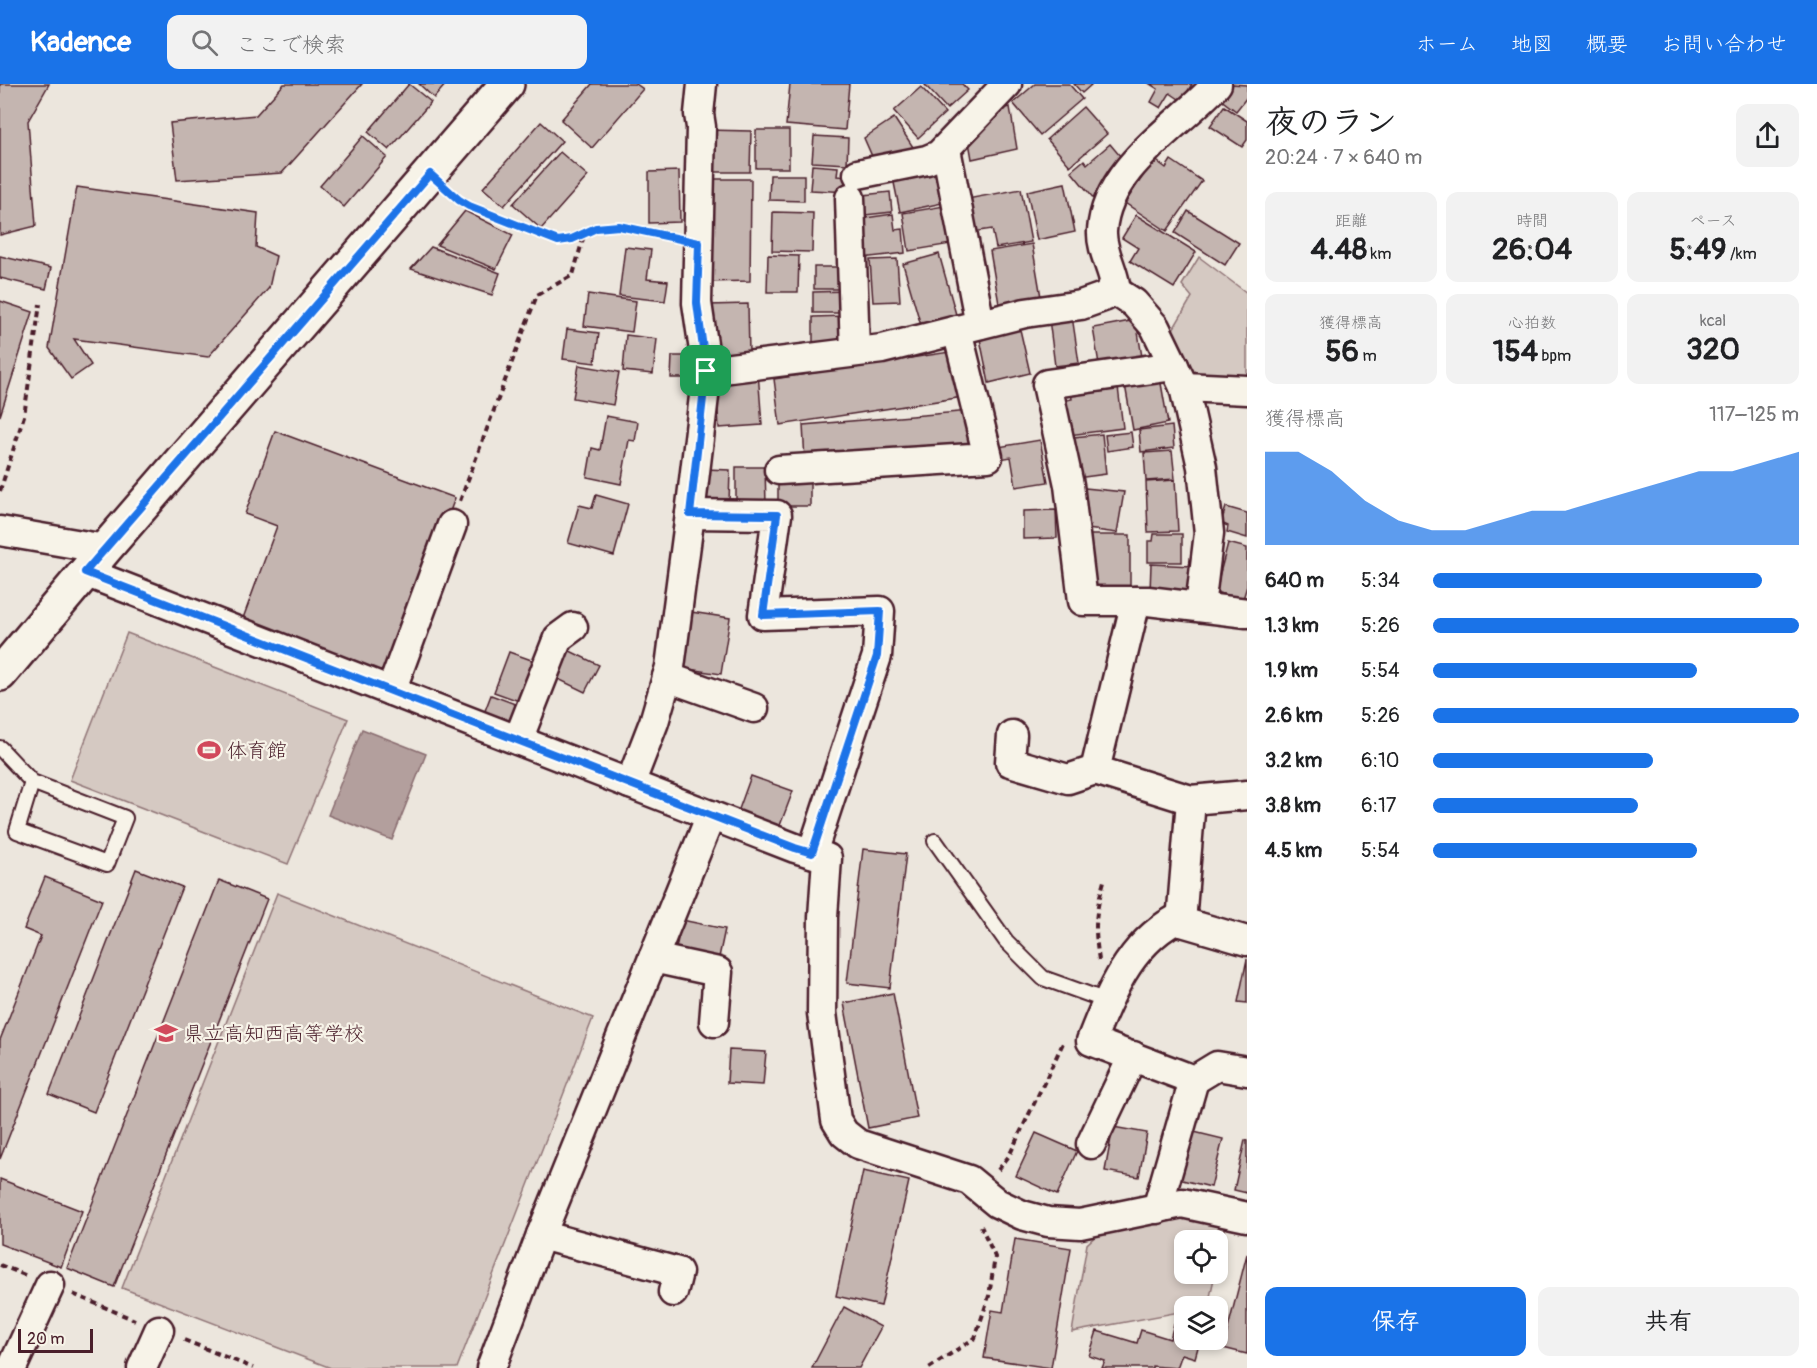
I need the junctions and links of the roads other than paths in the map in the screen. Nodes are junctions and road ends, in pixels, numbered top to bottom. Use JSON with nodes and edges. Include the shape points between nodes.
{"nodes":[{"id":1,"x":507,"y":84,"type":"edge"},
{"id":2,"x":702,"y":84,"type":"edge"},
{"id":3,"x":1007,"y":84,"type":"edge"},
{"id":4,"x":1217,"y":84,"type":"edge"},
{"id":5,"x":946,"y":149,"type":"junction"},
{"id":6,"x":1112,"y":289,"type":"junction"},
{"id":7,"x":969,"y":327,"type":"junction"},
{"id":8,"x":855,"y":352,"type":"junction"},
{"id":9,"x":706,"y":371,"type":"junction"},
{"id":10,"x":1179,"y":376,"type":"junction"},
{"id":11,"x":1247,"y":390,"type":"edge"},
{"id":12,"x":779,"y":470,"type":"dead end"},
{"id":13,"x":690,"y":514,"type":"junction"},
{"id":14,"x":452,"y":525,"type":"road end"},
{"id":15,"x":0,"y":531,"type":"edge"},
{"id":16,"x":95,"y":561,"type":"junction"},
{"id":17,"x":1137,"y":601,"type":"junction"},
{"id":18,"x":1200,"y":607,"type":"junction"},
{"id":19,"x":1247,"y":613,"type":"edge"},
{"id":20,"x":573,"y":627,"type":"dead end"},
{"id":21,"x":0,"y":674,"type":"edge"},
{"id":22,"x":667,"y":677,"type":"junction"},
{"id":23,"x":391,"y":691,"type":"junction"},
{"id":24,"x":754,"y":708,"type":"dead end"},
{"id":25,"x":1012,"y":735,"type":"dead end"},
{"id":26,"x":518,"y":740,"type":"junction"},
{"id":27,"x":0,"y":748,"type":"edge"},
{"id":28,"x":1095,"y":770,"type":"junction"},
{"id":29,"x":32,"y":782,"type":"junction"},
{"id":30,"x":630,"y":784,"type":"junction"},
{"id":31,"x":1247,"y":795,"type":"edge"},
{"id":32,"x":1191,"y":800,"type":"junction"},
{"id":33,"x":711,"y":815,"type":"junction"},
{"id":34,"x":935,"y":841,"type":"dead end"},
{"id":35,"x":812,"y":853,"type":"junction"},
{"id":36,"x":1181,"y":922,"type":"junction"},
{"id":37,"x":1247,"y":941,"type":"edge"},
{"id":38,"x":653,"y":958,"type":"junction"},
{"id":39,"x":1096,"y":997,"type":"junction"},
{"id":40,"x":714,"y":1022,"type":"dead end"},
{"id":41,"x":1133,"y":1056,"type":"junction"},
{"id":42,"x":1247,"y":1071,"type":"edge"},
{"id":43,"x":1194,"y":1080,"type":"junction"},
{"id":44,"x":1091,"y":1144,"type":"dead end"},
{"id":45,"x":1157,"y":1209,"type":"junction"},
{"id":46,"x":1247,"y":1217,"type":"edge"},
{"id":47,"x":542,"y":1235,"type":"junction"},
{"id":48,"x":50,"y":1285,"type":"road end"},
{"id":49,"x":673,"y":1292,"type":"dead end"},
{"id":50,"x":159,"y":1330,"type":"road end"},
{"id":51,"x":12,"y":1368,"type":"edge"},
{"id":52,"x":141,"y":1368,"type":"edge"},
{"id":53,"x":491,"y":1368,"type":"edge"}],
"edges":[{"from":1,"to":16,"type":"main road"},
{"from":2,"to":9,"type":"street","via":[[697,303]]},
{"from":3,"to":5,"type":"street"},
{"from":4,"to":6,"type":"street","via":[[1154,142],[1121,180],[1106,209],[1103,245],[1115,284]]},
{"from":5,"to":7,"type":"street"},
{"from":5,"to":8,"type":"street","via":[[927,160],[854,186]]},
{"from":6,"to":7,"type":"street","via":[[1106,296],[1081,305]]},
{"from":6,"to":10,"type":"street","via":[[1134,303],[1155,327]]},
{"from":7,"to":8,"type":"street"},
{"from":7,"to":12,"type":"street","via":[[988,457]]},
{"from":8,"to":9,"type":"street"},
{"from":9,"to":13,"type":"street"},
{"from":10,"to":11,"type":"street"},
{"from":10,"to":17,"type":"street","via":[[1047,384],[1069,484],[1083,601]]},
{"from":10,"to":18,"type":"street","via":[[1202,467],[1209,533]]},
{"from":13,"to":22,"type":"street"},
{"from":13,"to":35,"type":"street","via":[[777,515],[763,615],[880,611],[877,656]]},
{"from":14,"to":23,"type":"street"},
{"from":15,"to":16,"type":"street"},
{"from":16,"to":21,"type":"main road"},
{"from":16,"to":23,"type":"street"},
{"from":17,"to":18,"type":"street"},
{"from":17,"to":28,"type":"street"},
{"from":18,"to":19,"type":"street"},
{"from":20,"to":26,"type":"street","via":[[558,638]]},
{"from":22,"to":24,"type":"street"},
{"from":22,"to":30,"type":"street"},
{"from":23,"to":26,"type":"street"},
{"from":25,"to":28,"type":"street","via":[[1010,762],[1068,779]]},
{"from":26,"to":30,"type":"street"},
{"from":27,"to":29,"type":"lane"},
{"from":28,"to":32,"type":"street"},
{"from":29,"to":29,"type":"lane","via":[[125,818],[107,864],[16,831]]},
{"from":30,"to":33,"type":"street"},
{"from":31,"to":32,"type":"street"},
{"from":32,"to":36,"type":"street"},
{"from":33,"to":35,"type":"street"},
{"from":33,"to":38,"type":"street"},
{"from":34,"to":39,"type":"lane","via":[[1006,941],[1043,978]]},
{"from":35,"to":45,"type":"street","via":[[827,858],[822,1012],[836,1120],[844,1133],[858,1144],[969,1180],[997,1203],[1048,1222],[1080,1224]]},
{"from":36,"to":37,"type":"street"},
{"from":36,"to":39,"type":"street","via":[[1175,920],[1164,926]]},
{"from":38,"to":40,"type":"street","via":[[718,972]]},
{"from":38,"to":47,"type":"street"},
{"from":39,"to":41,"type":"street","via":[[1091,1041]]},
{"from":41,"to":43,"type":"street"},
{"from":41,"to":44,"type":"street"},
{"from":42,"to":43,"type":"street","via":[[1217,1066]]},
{"from":43,"to":45,"type":"street"},
{"from":45,"to":46,"type":"street","via":[[1182,1203]]},
{"from":47,"to":49,"type":"street","via":[[678,1272]]},
{"from":47,"to":53,"type":"street"},
{"from":48,"to":51,"type":"street"},
{"from":50,"to":52,"type":"street"}]}
